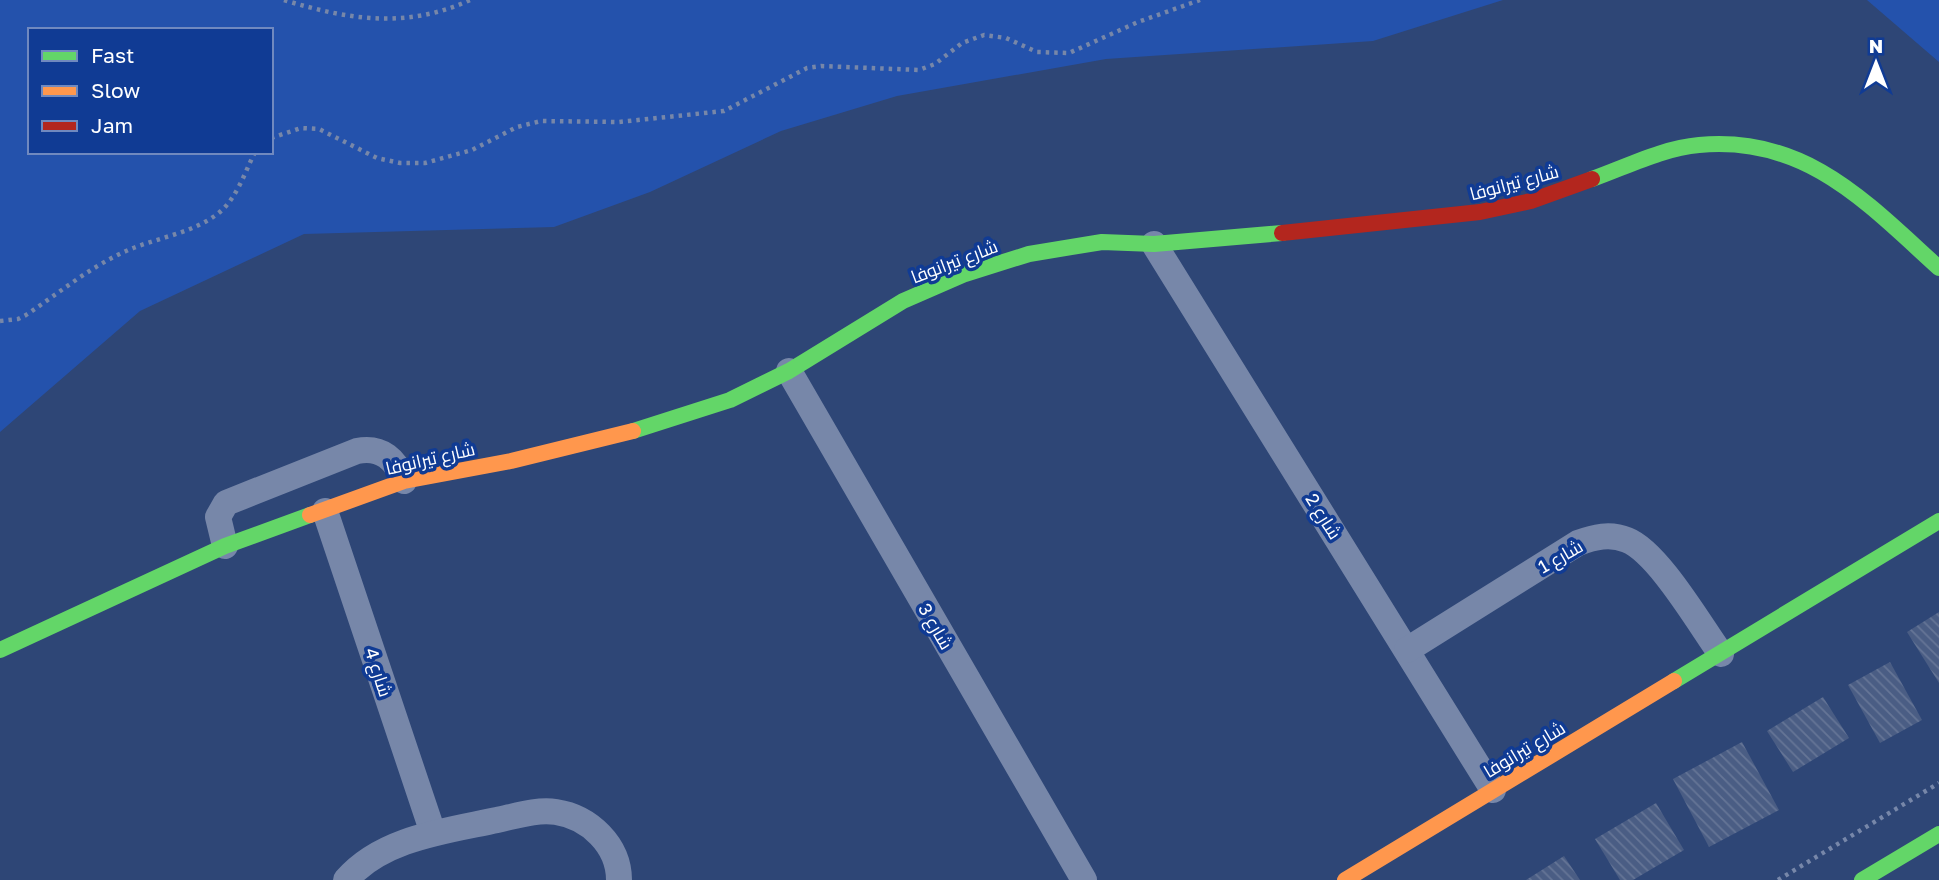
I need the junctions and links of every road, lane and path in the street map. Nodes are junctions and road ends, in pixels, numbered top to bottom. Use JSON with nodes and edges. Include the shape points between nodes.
{"nodes":[{"id":1,"x":284,"y":0,"type":"edge"},
{"id":2,"x":470,"y":0,"type":"edge"},
{"id":3,"x":1200,"y":0,"type":"edge"},
{"id":4,"x":273,"y":137,"type":"edge"},
{"id":5,"x":254,"y":154,"type":"edge"},
{"id":6,"x":1154,"y":244,"type":"junction"},
{"id":7,"x":1939,"y":268,"type":"edge"},
{"id":8,"x":0,"y":321,"type":"edge"},
{"id":9,"x":789,"y":371,"type":"junction"},
{"id":10,"x":404,"y":481,"type":"junction"},
{"id":11,"x":326,"y":511,"type":"junction"},
{"id":12,"x":1939,"y":521,"type":"edge"},
{"id":13,"x":225,"y":546,"type":"junction"},
{"id":14,"x":0,"y":650,"type":"edge"},
{"id":15,"x":1407,"y":650,"type":"junction"},
{"id":16,"x":1721,"y":654,"type":"junction"},
{"id":17,"x":1939,"y":783,"type":"edge"},
{"id":18,"x":1493,"y":790,"type":"junction"},
{"id":19,"x":433,"y":833,"type":"junction"},
{"id":20,"x":1939,"y":834,"type":"edge"},
{"id":21,"x":346,"y":880,"type":"edge"},
{"id":22,"x":619,"y":880,"type":"edge"},
{"id":23,"x":1084,"y":880,"type":"edge"},
{"id":24,"x":1345,"y":880,"type":"edge"},
{"id":25,"x":1778,"y":880,"type":"edge"},
{"id":26,"x":1863,"y":880,"type":"edge"}],
"edges":[{"from":1,"to":2,"type":"path","via":[[343,14],[404,20],[427,17]]},
{"from":3,"to":4,"type":"path","via":[[1069,53],[1037,52],[1006,37],[984,35],[919,70],[807,68],[724,111],[619,122],[541,121],[517,127],[472,150],[425,163],[377,158],[319,130],[301,128]]},
{"from":5,"to":8,"type":"path","via":[[232,199],[217,215],[127,250],[26,315]]},
{"from":6,"to":7,"type":"street","name":"شارع تيرانوفا","via":[[1480,212],[1531,201],[1661,153],[1697,145],[1738,144],[1778,152],[1816,167],[1852,189]]},
{"from":6,"to":9,"type":"street","name":"شارع تيرانوفا","via":[[1102,242],[1029,254],[965,274],[880,314]]},
{"from":6,"to":15,"type":"street","name":"شارع 2"},
{"from":9,"to":10,"type":"street","name":"شارع تيرانوفا","via":[[730,400],[667,422],[511,461]]},
{"from":9,"to":23,"type":"street","name":"شارع 3"},
{"from":10,"to":11,"type":"street","name":"شارع تيرانوفا"},
{"from":10,"to":13,"type":"street","via":[[384,453],[358,451],[226,503],[218,517]]},
{"from":11,"to":13,"type":"street","name":"شارع تيرانوفا"},
{"from":11,"to":19,"type":"street","name":"شارع 4"},
{"from":12,"to":16,"type":"street","name":"شارع تيرانوفا"},
{"from":13,"to":14,"type":"street","name":"شارع تيرانوفا"},
{"from":15,"to":16,"type":"street","name":"شارع 1","via":[[1578,543],[1609,536],[1625,539],[1651,557]]},
{"from":15,"to":18,"type":"street","name":"شارع 2"},
{"from":16,"to":18,"type":"street","name":"شارع تيرانوفا"},
{"from":17,"to":25,"type":"path"},
{"from":18,"to":24,"type":"street","name":"شارع تيرانوفا"},
{"from":19,"to":21,"type":"street","via":[[373,857]]},
{"from":19,"to":22,"type":"street","via":[[529,814],[554,812],[578,818],[599,832],[613,852]]},
{"from":20,"to":26,"type":"street"}]}
